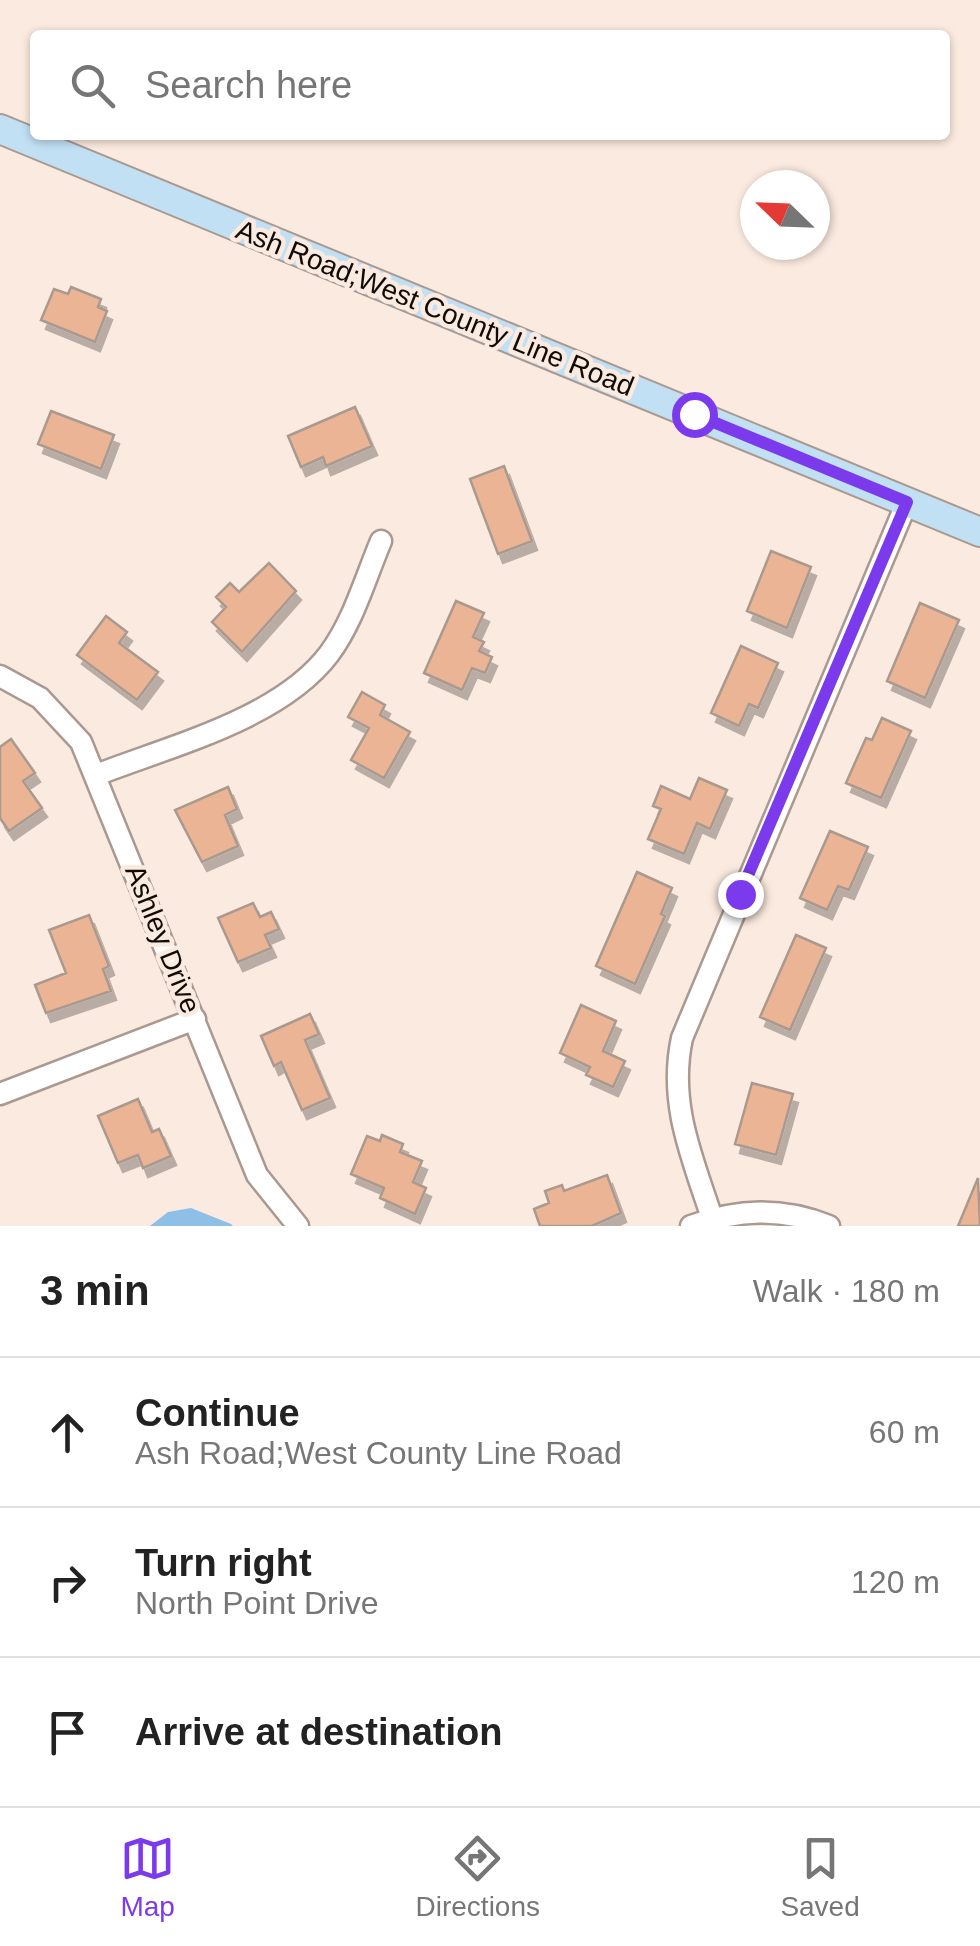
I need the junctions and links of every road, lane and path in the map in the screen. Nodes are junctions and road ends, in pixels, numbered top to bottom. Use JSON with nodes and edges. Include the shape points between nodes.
{"nodes":[{"id":1,"x":0,"y":129,"type":"edge"},
{"id":2,"x":907,"y":502,"type":"junction"},
{"id":3,"x":980,"y":532,"type":"edge"},
{"id":4,"x":381,"y":542,"type":"dead end"},
{"id":5,"x":0,"y":676,"type":"edge"},
{"id":6,"x":96,"y":775,"type":"junction"},
{"id":7,"x":194,"y":1019,"type":"junction"},
{"id":8,"x":0,"y":1094,"type":"edge"},
{"id":9,"x":712,"y":1218,"type":"junction"},
{"id":10,"x":298,"y":1226,"type":"edge"},
{"id":11,"x":691,"y":1226,"type":"edge"},
{"id":12,"x":829,"y":1226,"type":"edge"}],
"edges":[{"from":1,"to":2,"type":"main road","name":"Ash Road;West County Line Road"},
{"from":2,"to":3,"type":"main road","name":"Ash Road;West County Line Road"},
{"from":2,"to":9,"type":"street","via":[[682,1038],[675,1071],[681,1126]]},
{"from":4,"to":6,"type":"street","via":[[346,626],[298,686],[258,710]]},
{"from":5,"to":6,"type":"street","name":"Ashley Drive","via":[[63,718]]},
{"from":6,"to":7,"type":"street","name":"Ashley Drive"},
{"from":7,"to":8,"type":"street"},
{"from":7,"to":10,"type":"street","name":"Ashley Drive","via":[[257,1174]]},
{"from":9,"to":11,"type":"street"},
{"from":9,"to":12,"type":"street","via":[[764,1211]]}]}
